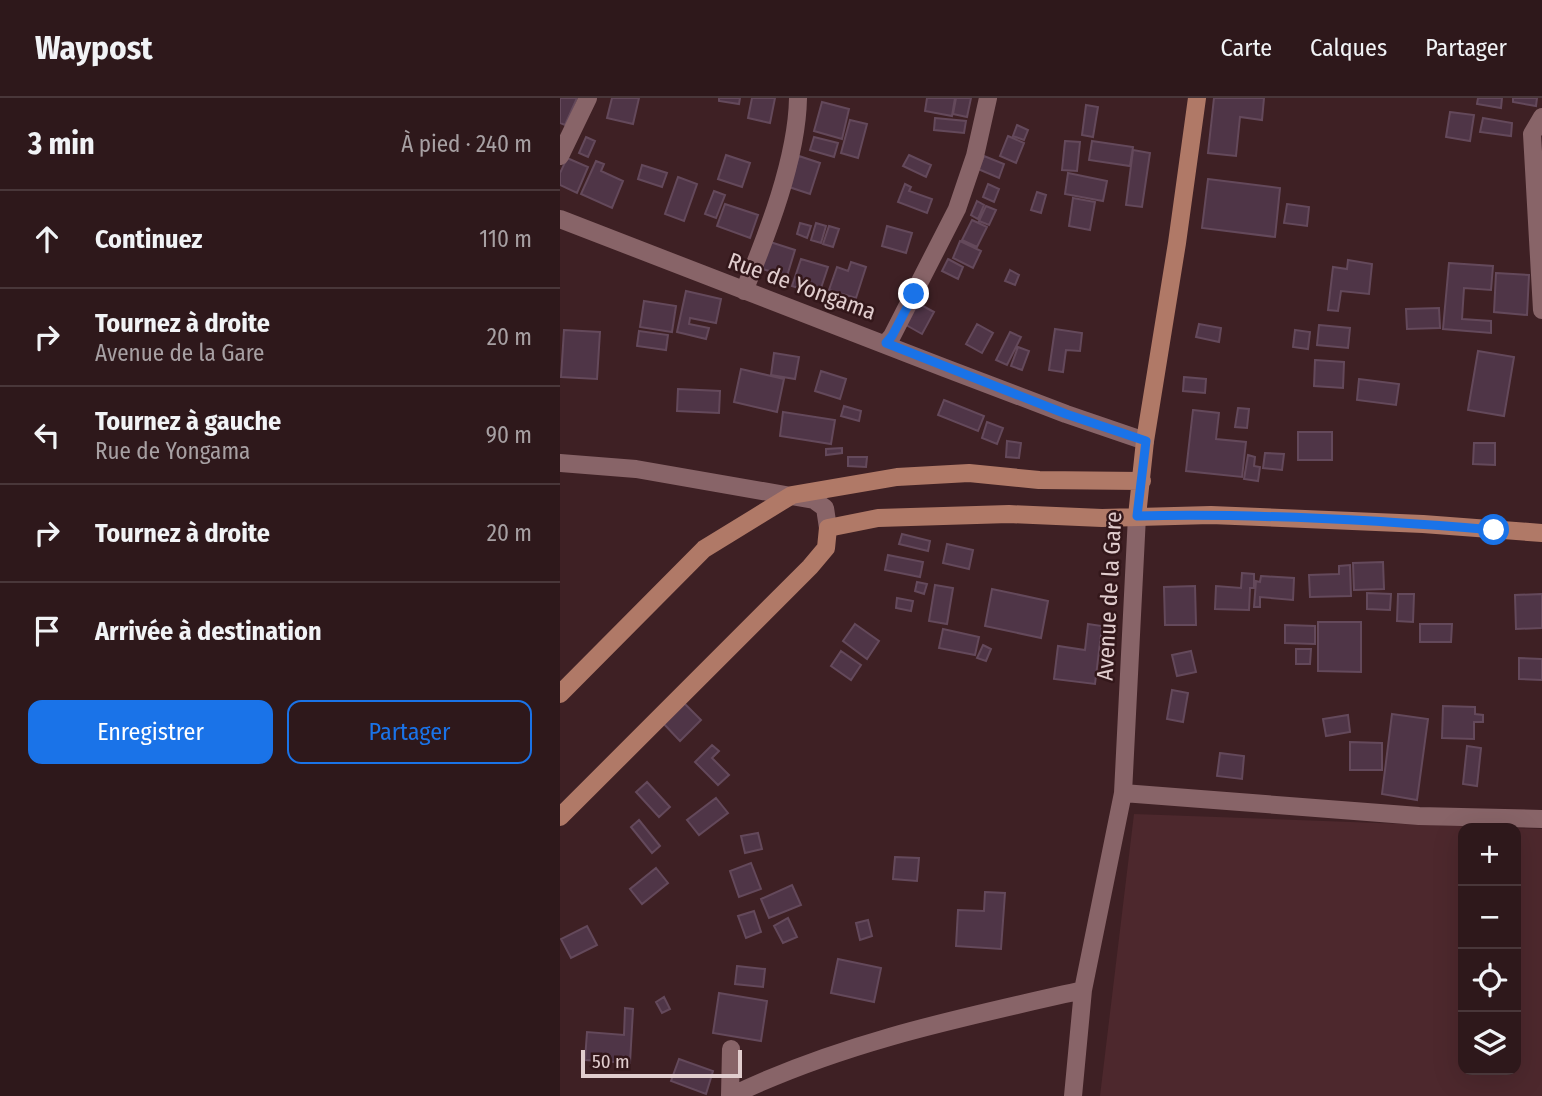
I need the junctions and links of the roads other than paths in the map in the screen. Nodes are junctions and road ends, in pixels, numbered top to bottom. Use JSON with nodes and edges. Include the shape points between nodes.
{"nodes":[{"id":1,"x":588,"y":98,"type":"edge"},
{"id":2,"x":798,"y":98,"type":"edge"},
{"id":3,"x":988,"y":98,"type":"edge"},
{"id":4,"x":1197,"y":98,"type":"edge"},
{"id":5,"x":1542,"y":117,"type":"edge"},
{"id":6,"x":560,"y":156,"type":"edge"},
{"id":7,"x":560,"y":219,"type":"edge"},
{"id":8,"x":744,"y":291,"type":"junction"},
{"id":9,"x":1542,"y":310,"type":"edge"},
{"id":10,"x":886,"y":343,"type":"junction"},
{"id":11,"x":1146,"y":441,"type":"junction"},
{"id":12,"x":560,"y":463,"type":"edge"},
{"id":13,"x":1142,"y":481,"type":"junction"},
{"id":14,"x":792,"y":495,"type":"junction"},
{"id":15,"x":1137,"y":516,"type":"junction"},
{"id":16,"x":828,"y":528,"type":"junction"},
{"id":17,"x":1542,"y":533,"type":"edge"},
{"id":18,"x":560,"y":694,"type":"edge"},
{"id":19,"x":1123,"y":793,"type":"junction"},
{"id":20,"x":560,"y":817,"type":"edge"},
{"id":21,"x":1542,"y":819,"type":"edge"},
{"id":22,"x":1083,"y":990,"type":"junction"},
{"id":23,"x":731,"y":1049,"type":"dead end"},
{"id":24,"x":730,"y":1096,"type":"edge"},
{"id":25,"x":1073,"y":1096,"type":"edge"}],
"edges":[{"from":1,"to":6,"type":"street"},
{"from":2,"to":8,"type":"street","via":[[793,146]]},
{"from":3,"to":10,"type":"street","via":[[957,209]]},
{"from":4,"to":11,"type":"main road","name":"Avenue de la Gare"},
{"from":5,"to":9,"type":"street","via":[[1532,134]]},
{"from":7,"to":8,"type":"street","name":"Rue de Yongama"},
{"from":8,"to":10,"type":"street","name":"Rue de Yongama"},
{"from":10,"to":11,"type":"street","name":"Rue de Yongama"},
{"from":11,"to":13,"type":"main road","name":"Avenue de la Gare"},
{"from":12,"to":14,"type":"street","via":[[636,469]]},
{"from":13,"to":14,"type":"main road","via":[[1039,480],[969,473],[897,477]]},
{"from":13,"to":15,"type":"main road","name":"Avenue de la Gare"},
{"from":14,"to":16,"type":"street","via":[[825,508]]},
{"from":14,"to":18,"type":"main road","via":[[704,549]]},
{"from":15,"to":16,"type":"main road","via":[[878,518]]},
{"from":15,"to":17,"type":"main road","via":[[1211,514]]},
{"from":15,"to":19,"type":"street","name":"Avenue de la Gare"},
{"from":16,"to":20,"type":"main road","via":[[826,548],[810,567]]},
{"from":19,"to":21,"type":"street","via":[[1419,816]]},
{"from":19,"to":22,"type":"street","name":"Avenue de la Gare"},
{"from":22,"to":24,"type":"street","via":[[915,1028],[767,1078]]},
{"from":22,"to":25,"type":"street","name":"Avenue de la Gare"},
{"from":23,"to":24,"type":"street"}]}
